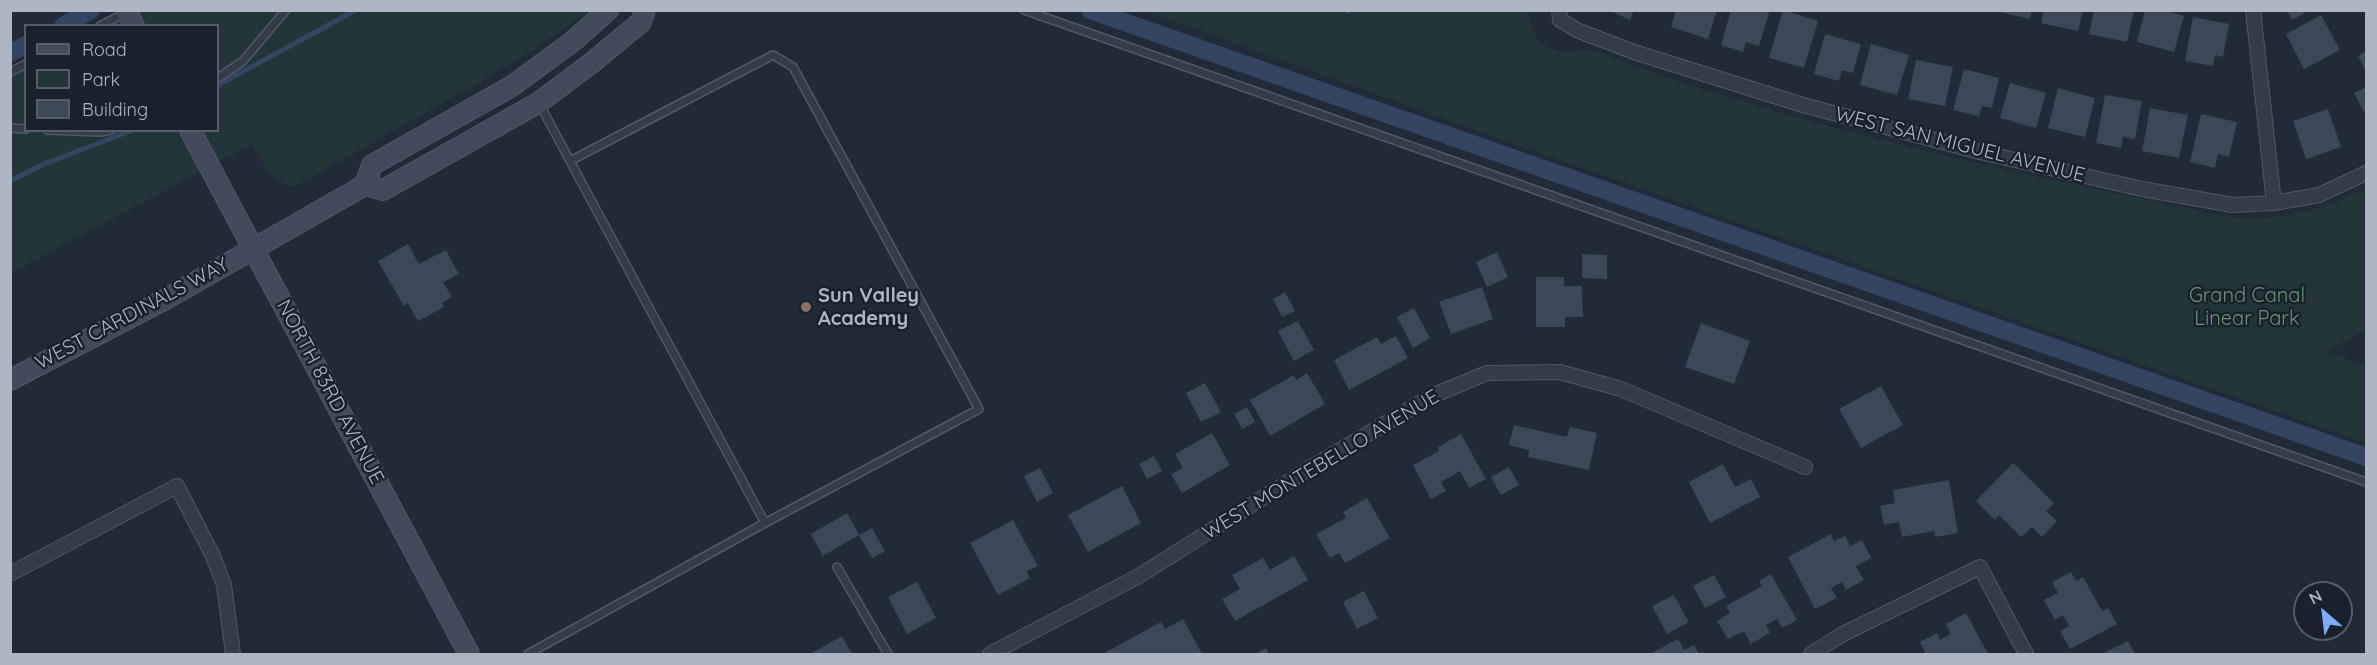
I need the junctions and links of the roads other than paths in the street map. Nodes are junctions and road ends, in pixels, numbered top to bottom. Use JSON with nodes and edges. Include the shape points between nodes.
{"nodes":[{"id":1,"x":286,"y":10,"type":"edge"},
{"id":2,"x":608,"y":10,"type":"edge"},
{"id":3,"x":645,"y":10,"type":"edge"},
{"id":4,"x":1024,"y":10,"type":"edge"},
{"id":5,"x":2253,"y":10,"type":"edge"},
{"id":6,"x":129,"y":15,"type":"edge"},
{"id":7,"x":1559,"y":16,"type":"edge"},
{"id":8,"x":105,"y":24,"type":"edge"},
{"id":9,"x":24,"y":65,"type":"edge"},
{"id":10,"x":10,"y":72,"type":"edge"},
{"id":11,"x":219,"y":77,"type":"edge"},
{"id":12,"x":538,"y":103,"type":"junction"},
{"id":13,"x":191,"y":132,"type":"edge"},
{"id":14,"x":570,"y":161,"type":"junction"},
{"id":15,"x":2367,"y":173,"type":"edge"},
{"id":16,"x":366,"y":185,"type":"junction"},
{"id":17,"x":2274,"y":203,"type":"junction"},
{"id":18,"x":253,"y":248,"type":"junction"},
{"id":19,"x":10,"y":380,"type":"edge"},
{"id":20,"x":1805,"y":467,"type":"dead end"},
{"id":21,"x":2367,"y":482,"type":"edge"},
{"id":22,"x":765,"y":523,"type":"junction"},
{"id":23,"x":837,"y":567,"type":"dead end"},
{"id":24,"x":10,"y":574,"type":"edge"},
{"id":25,"x":233,"y":654,"type":"edge"},
{"id":26,"x":469,"y":654,"type":"edge"},
{"id":27,"x":528,"y":654,"type":"edge"},
{"id":28,"x":888,"y":654,"type":"edge"},
{"id":29,"x":990,"y":654,"type":"edge"},
{"id":30,"x":1811,"y":654,"type":"edge"},
{"id":31,"x":2026,"y":654,"type":"edge"}],
"edges":[{"from":1,"to":11,"type":"lane","via":[[243,61]]},
{"from":2,"to":16,"type":"main road","via":[[512,86],[372,165]]},
{"from":3,"to":12,"type":"main road","via":[[641,22]]},
{"from":4,"to":21,"type":"lane"},
{"from":5,"to":17,"type":"street"},
{"from":6,"to":8,"type":"lane"},
{"from":7,"to":17,"type":"street","name":"WEST SAN MIGUEL AVENUE","via":[[1579,31],[1634,52],[1803,105],[1980,152],[2233,205]]},
{"from":9,"to":10,"type":"lane"},
{"from":12,"to":14,"type":"lane"},
{"from":12,"to":16,"type":"main road","via":[[383,190]]},
{"from":13,"to":18,"type":"main road","name":"NORTH 83RD AVENUE"},
{"from":14,"to":22,"type":"lane"},
{"from":14,"to":22,"type":"lane","via":[[773,55],[793,67],[979,409]]},
{"from":15,"to":17,"type":"street","name":"WEST SAN MIGUEL AVENUE","via":[[2319,195]]},
{"from":16,"to":18,"type":"main road","name":"WEST CARDINALS WAY"},
{"from":18,"to":19,"type":"main road","name":"WEST CARDINALS WAY","via":[[164,300]]},
{"from":18,"to":26,"type":"main road","name":"NORTH 83RD AVENUE"},
{"from":20,"to":29,"type":"street","name":"WEST MONTEBELLO AVENUE","via":[[1621,389],[1560,372],[1487,374],[1432,396],[1139,576]]},
{"from":22,"to":27,"type":"lane"},
{"from":23,"to":28,"type":"lane"},
{"from":24,"to":25,"type":"street","via":[[177,486],[224,585]]},
{"from":30,"to":31,"type":"street","via":[[1980,567]]}]}
